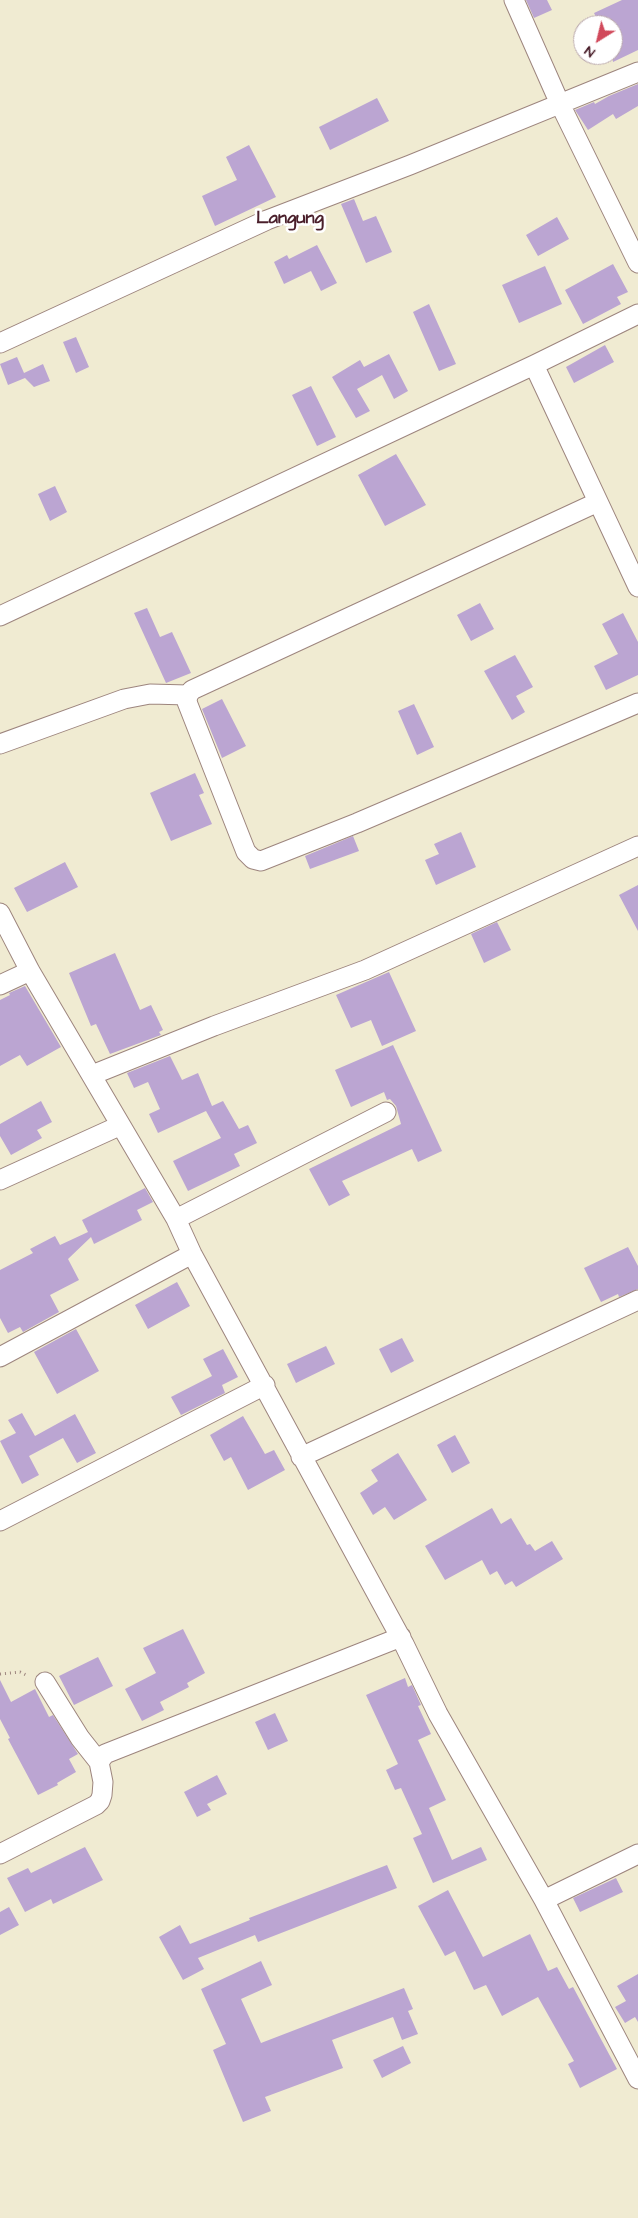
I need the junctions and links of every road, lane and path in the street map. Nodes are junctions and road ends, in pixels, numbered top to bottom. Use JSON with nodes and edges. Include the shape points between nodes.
{"nodes":[{"id":1,"x":514,"y":0,"type":"edge"},
{"id":2,"x":638,"y":72,"type":"edge"},
{"id":3,"x":560,"y":104,"type":"junction"},
{"id":4,"x":638,"y":262,"type":"edge"},
{"id":5,"x":638,"y":314,"type":"edge"},
{"id":6,"x":0,"y":343,"type":"edge"},
{"id":7,"x":534,"y":364,"type":"junction"},
{"id":8,"x":598,"y":502,"type":"junction"},
{"id":9,"x":638,"y":587,"type":"edge"},
{"id":10,"x":0,"y":616,"type":"edge"},
{"id":11,"x":188,"y":695,"type":"junction"},
{"id":12,"x":638,"y":703,"type":"edge"},
{"id":13,"x":0,"y":744,"type":"edge"},
{"id":14,"x":638,"y":846,"type":"edge"},
{"id":15,"x":0,"y":913,"type":"edge"},
{"id":16,"x":30,"y":971,"type":"junction"},
{"id":17,"x":0,"y":985,"type":"edge"},
{"id":18,"x":92,"y":1075,"type":"junction"},
{"id":19,"x":386,"y":1112,"type":"dead end"},
{"id":20,"x":119,"y":1126,"type":"junction"},
{"id":21,"x":0,"y":1180,"type":"edge"},
{"id":22,"x":176,"y":1220,"type":"junction"},
{"id":23,"x":192,"y":1254,"type":"junction"},
{"id":24,"x":638,"y":1300,"type":"edge"},
{"id":25,"x":0,"y":1357,"type":"edge"},
{"id":26,"x":265,"y":1385,"type":"junction"},
{"id":27,"x":301,"y":1458,"type":"junction"},
{"id":28,"x":0,"y":1521,"type":"edge"},
{"id":29,"x":401,"y":1637,"type":"junction"},
{"id":30,"x":0,"y":1674,"type":"edge"},
{"id":31,"x":45,"y":1682,"type":"joint"},
{"id":32,"x":99,"y":1762,"type":"junction"},
{"id":33,"x":0,"y":1854,"type":"edge"},
{"id":34,"x":638,"y":1854,"type":"edge"},
{"id":35,"x":544,"y":1900,"type":"junction"},
{"id":36,"x":638,"y":2079,"type":"edge"}],
"edges":[{"from":1,"to":3,"type":"street"},
{"from":2,"to":3,"type":"street"},
{"from":3,"to":4,"type":"street"},
{"from":3,"to":6,"type":"street","via":[[267,220]]},
{"from":5,"to":7,"type":"street"},
{"from":7,"to":8,"type":"street"},
{"from":7,"to":10,"type":"street"},
{"from":8,"to":9,"type":"street"},
{"from":8,"to":11,"type":"street","via":[[201,686]]},
{"from":11,"to":12,"type":"street","via":[[187,702],[246,852],[261,861]]},
{"from":11,"to":13,"type":"street","via":[[150,694],[124,699]]},
{"from":14,"to":18,"type":"street","via":[[365,970]]},
{"from":15,"to":16,"type":"street"},
{"from":16,"to":17,"type":"street"},
{"from":16,"to":18,"type":"street"},
{"from":18,"to":20,"type":"street"},
{"from":19,"to":22,"type":"street"},
{"from":20,"to":21,"type":"street"},
{"from":20,"to":22,"type":"street"},
{"from":22,"to":23,"type":"street"},
{"from":23,"to":25,"type":"street"},
{"from":23,"to":26,"type":"street"},
{"from":24,"to":27,"type":"street"},
{"from":26,"to":27,"type":"street"},
{"from":26,"to":28,"type":"street"},
{"from":27,"to":29,"type":"street"},
{"from":29,"to":32,"type":"street","via":[[118,1748]]},
{"from":29,"to":35,"type":"street","via":[[438,1714]]},
{"from":30,"to":31,"type":"path","via":[[20,1672]]},
{"from":31,"to":32,"type":"street"},
{"from":32,"to":33,"type":"street","via":[[103,1782],[102,1795],[96,1805]]},
{"from":34,"to":35,"type":"street"},
{"from":35,"to":36,"type":"street"}]}
